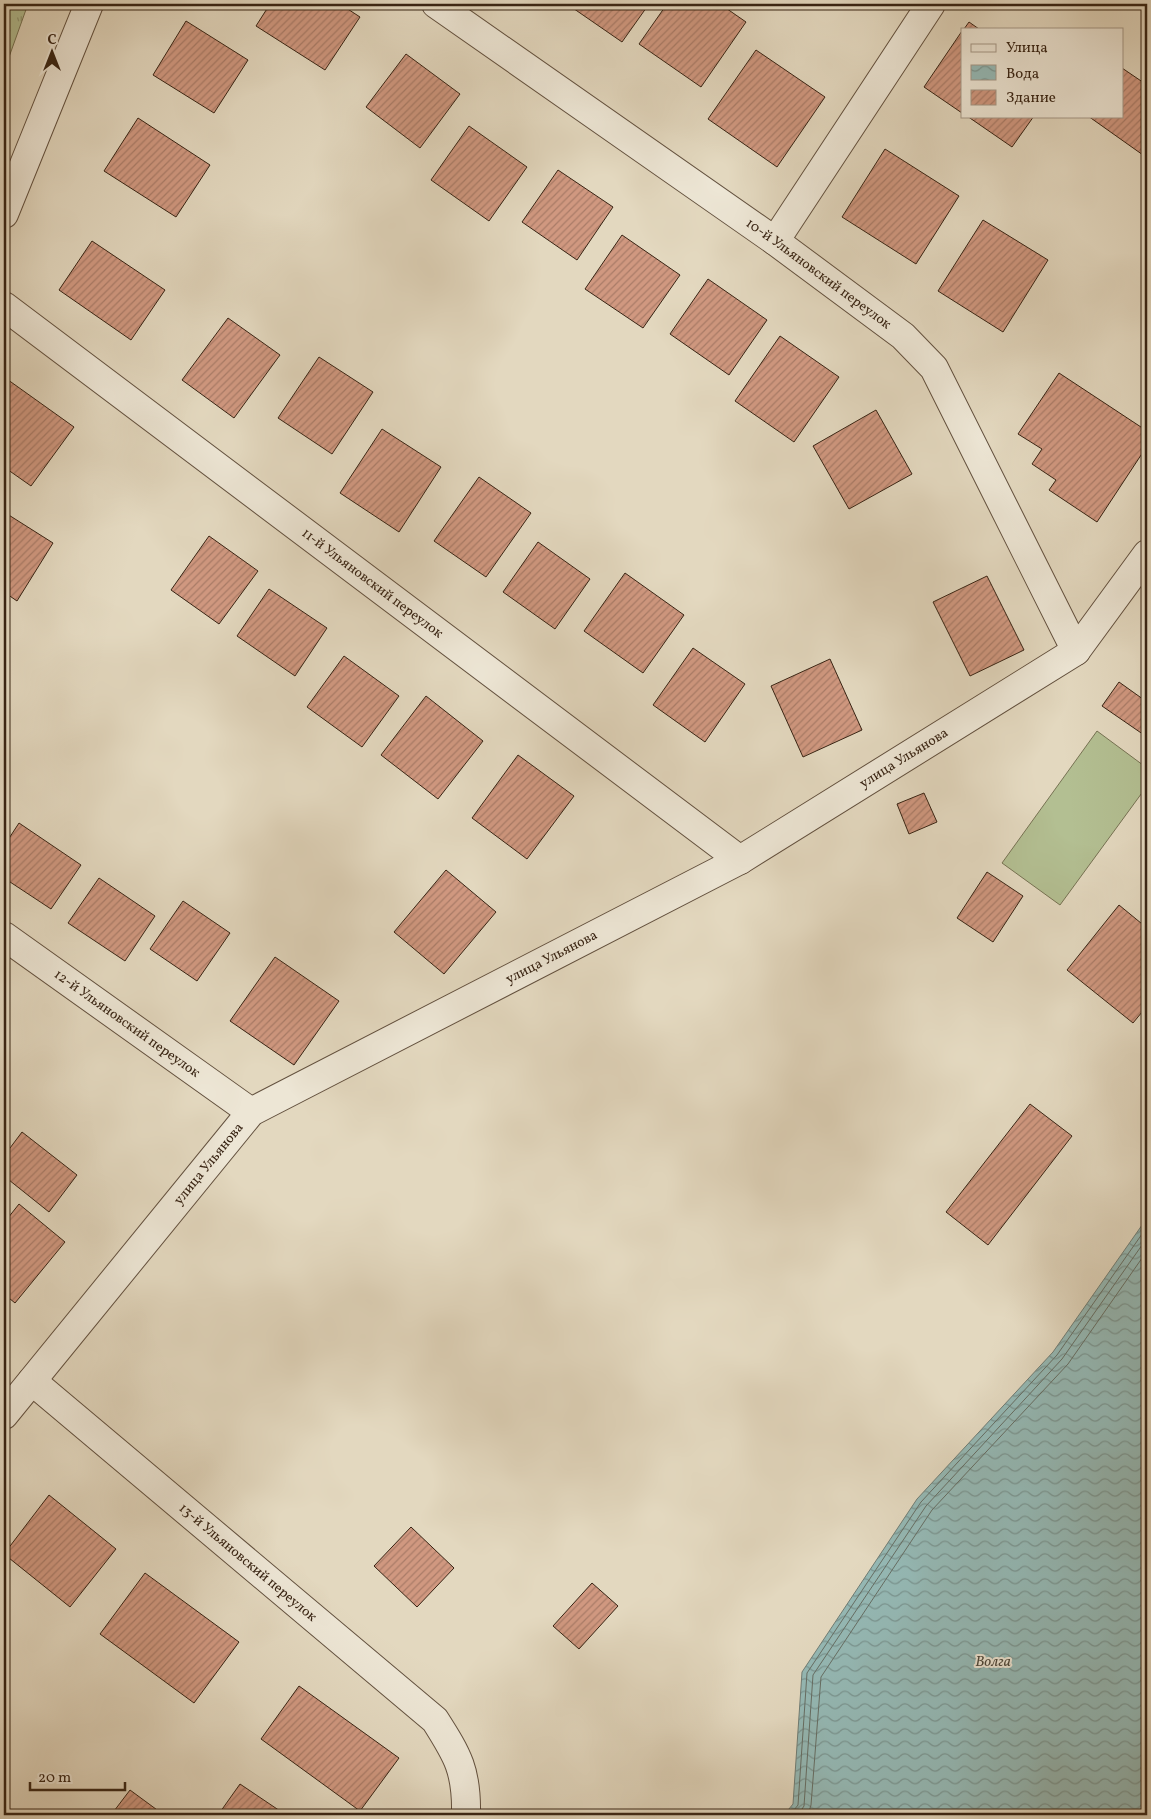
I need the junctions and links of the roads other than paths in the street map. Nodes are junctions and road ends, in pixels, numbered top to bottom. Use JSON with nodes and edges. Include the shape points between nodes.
{"nodes":[{"id":1,"x":89,"y":4,"type":"edge"},
{"id":2,"x":436,"y":4,"type":"edge"},
{"id":3,"x":931,"y":4,"type":"edge"},
{"id":4,"x":4,"y":214,"type":"edge"},
{"id":5,"x":775,"y":241,"type":"junction"},
{"id":6,"x":4,"y":306,"type":"edge"},
{"id":7,"x":1147,"y":554,"type":"edge"},
{"id":8,"x":1076,"y":651,"type":"junction"},
{"id":9,"x":740,"y":860,"type":"junction"},
{"id":10,"x":4,"y":936,"type":"edge"},
{"id":11,"x":251,"y":1112,"type":"junction"},
{"id":12,"x":32,"y":1381,"type":"junction"},
{"id":13,"x":4,"y":1415,"type":"edge"},
{"id":14,"x":466,"y":1815,"type":"edge"}],
"edges":[{"from":1,"to":4,"type":"street"},
{"from":2,"to":5,"type":"street","name":"10-й Ульяновский переулок"},
{"from":3,"to":5,"type":"street"},
{"from":5,"to":8,"type":"street","name":"10-й Ульяновский переулок","via":[[902,336],[934,368]]},
{"from":6,"to":9,"type":"street","name":"11-й Ульяновский переулок"},
{"from":7,"to":8,"type":"street","name":"улица Ульянова"},
{"from":8,"to":9,"type":"street","name":"улица Ульянова"},
{"from":9,"to":11,"type":"street","name":"улица Ульянова"},
{"from":10,"to":11,"type":"street","name":"12-й Ульяновский переулок"},
{"from":11,"to":12,"type":"street","name":"улица Ульянова"},
{"from":12,"to":13,"type":"street","name":"улица Ульянова"},
{"from":12,"to":14,"type":"street","name":"13-й Ульяновский переулок","via":[[435,1720],[455,1751],[464,1775]]}]}
